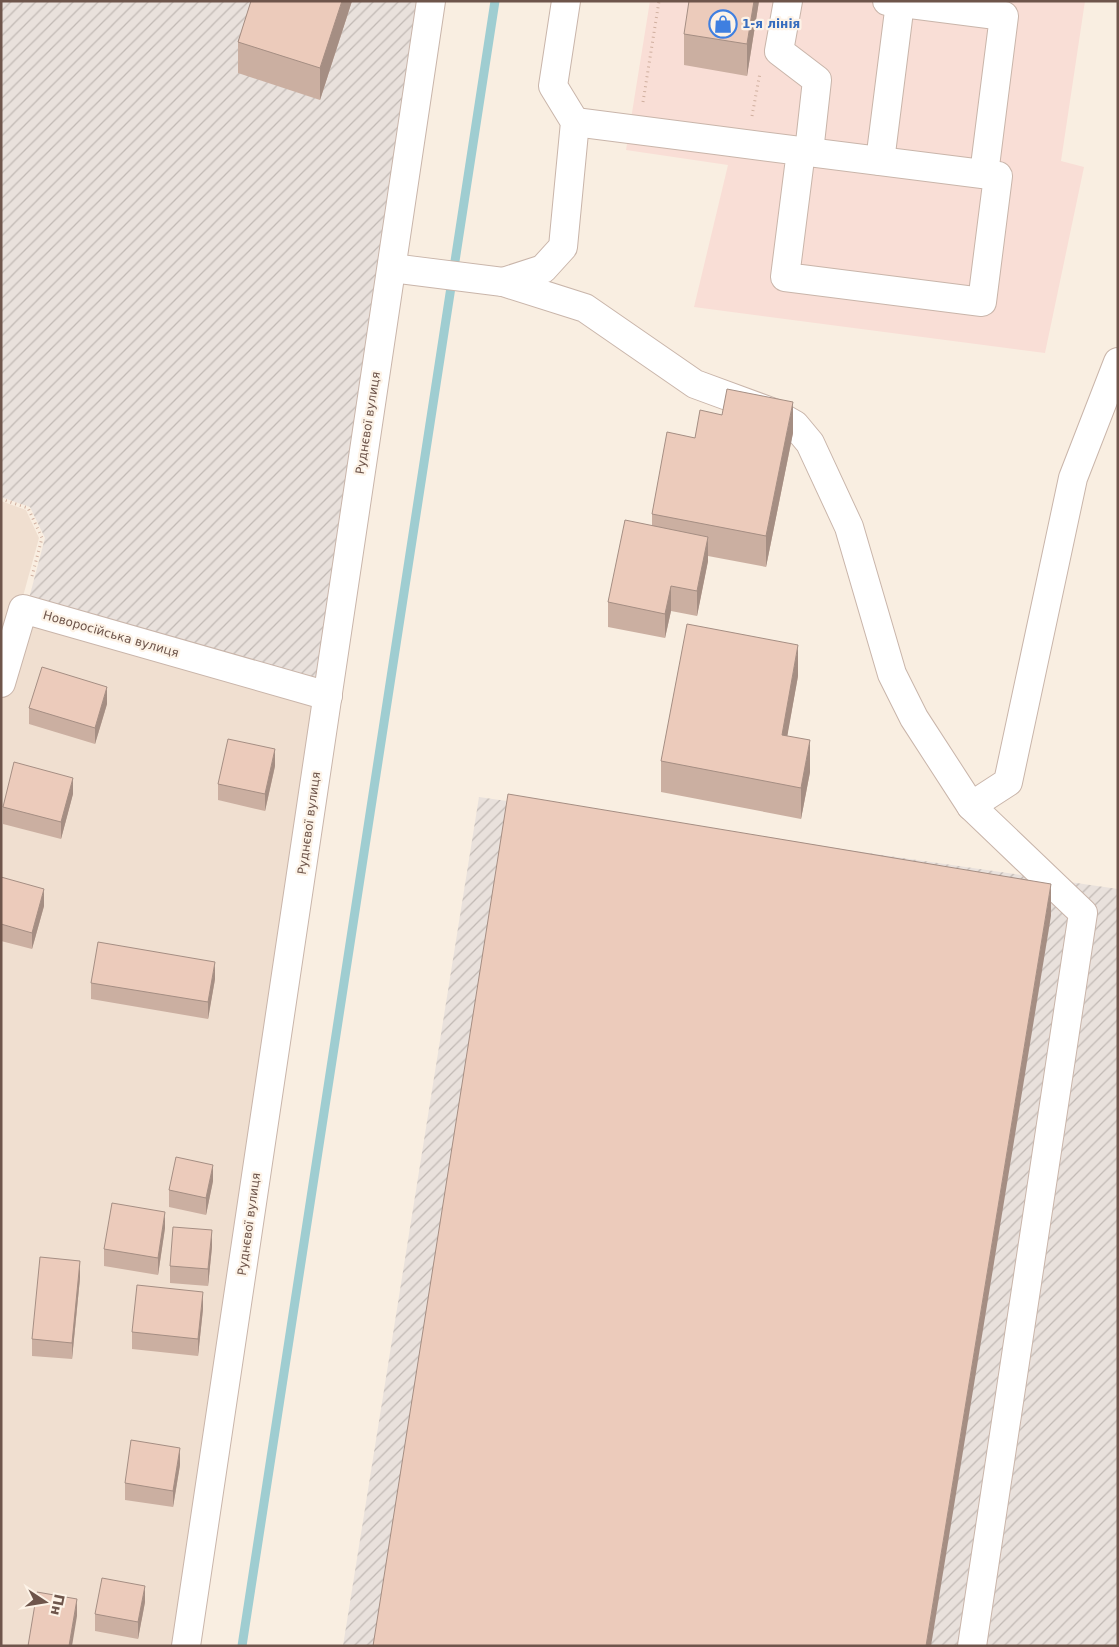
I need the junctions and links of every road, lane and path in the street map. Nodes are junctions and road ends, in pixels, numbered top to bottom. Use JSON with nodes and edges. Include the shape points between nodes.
{"nodes":[{"id":1,"x":431,"y":1,"type":"edge"},
{"id":2,"x":566,"y":1,"type":"edge"},
{"id":3,"x":660,"y":1,"type":"edge"},
{"id":4,"x":788,"y":1,"type":"edge"},
{"id":5,"x":894,"y":2,"type":"edge"},
{"id":6,"x":761,"y":68,"type":"dead end"},
{"id":7,"x":575,"y":122,"type":"junction"},
{"id":8,"x":639,"y":130,"type":"junction"},
{"id":9,"x":747,"y":144,"type":"junction"},
{"id":10,"x":805,"y":151,"type":"junction"},
{"id":11,"x":880,"y":161,"type":"junction"},
{"id":12,"x":984,"y":174,"type":"junction"},
{"id":13,"x":392,"y":268,"type":"junction"},
{"id":14,"x":504,"y":282,"type":"junction"},
{"id":15,"x":1118,"y":362,"type":"edge"},
{"id":16,"x":1,"y":499,"type":"edge"},
{"id":17,"x":24,"y":609,"type":"junction"},
{"id":18,"x":1,"y":683,"type":"edge"},
{"id":19,"x":328,"y":696,"type":"junction"},
{"id":20,"x":971,"y":806,"type":"junction"},
{"id":21,"x":186,"y":1646,"type":"edge"},
{"id":22,"x":972,"y":1646,"type":"edge"}],
"edges":[{"from":1,"to":13,"type":"street","name":"Руднєвої вулиця"},
{"from":2,"to":7,"type":"street","via":[[552,86]]},
{"from":3,"to":8,"type":"path"},
{"from":4,"to":10,"type":"street","via":[[779,51],[817,80]]},
{"from":5,"to":11,"type":"street"},
{"from":5,"to":12,"type":"street","via":[[1004,16]]},
{"from":6,"to":9,"type":"path"},
{"from":7,"to":8,"type":"street"},
{"from":7,"to":14,"type":"street","via":[[563,247],[543,269]]},
{"from":8,"to":9,"type":"street"},
{"from":9,"to":10,"type":"street"},
{"from":10,"to":11,"type":"street"},
{"from":10,"to":12,"type":"street","via":[[785,277],[982,302],[998,176]]},
{"from":11,"to":12,"type":"street"},
{"from":13,"to":14,"type":"street"},
{"from":13,"to":19,"type":"street","name":"Руднєвої вулиця"},
{"from":14,"to":20,"type":"street","via":[[585,308],[695,384],[774,413],[795,425],[810,443],[849,527],[892,674],[914,718]]},
{"from":15,"to":20,"type":"street","via":[[1073,478],[1008,782]]},
{"from":16,"to":17,"type":"path","via":[[28,508],[42,538]]},
{"from":17,"to":18,"type":"street"},
{"from":17,"to":19,"type":"street","name":"Новоросійська вулиця"},
{"from":19,"to":21,"type":"street","name":"Руднєвої вулиця"},
{"from":20,"to":22,"type":"street","via":[[1084,913]]}]}
